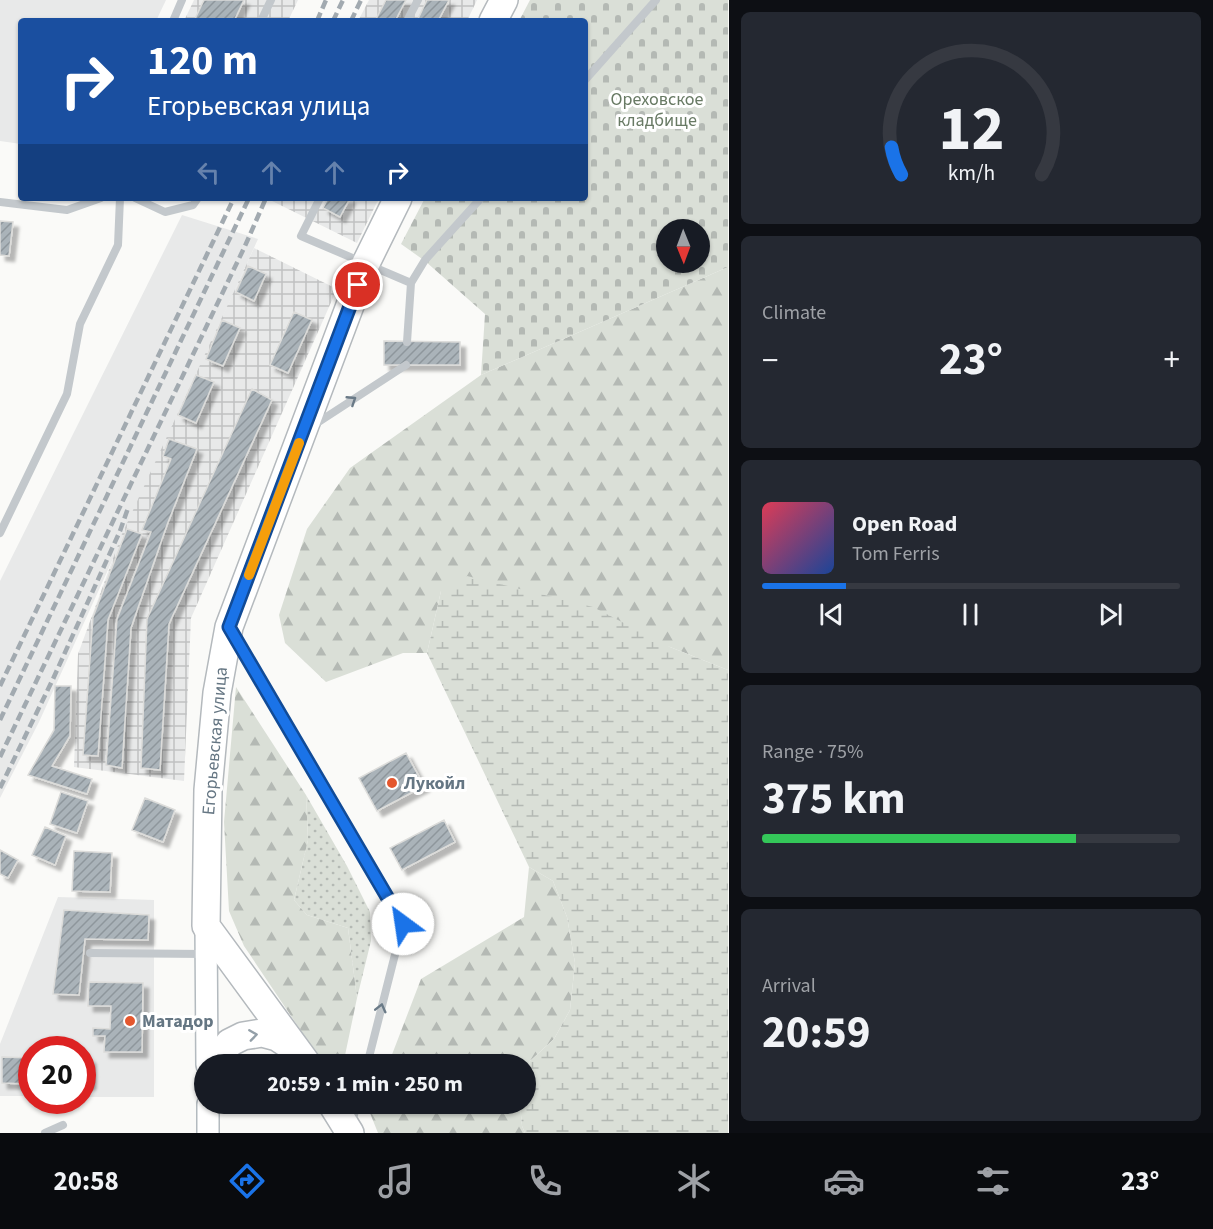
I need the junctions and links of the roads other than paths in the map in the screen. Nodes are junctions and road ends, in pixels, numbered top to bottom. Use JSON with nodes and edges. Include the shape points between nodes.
{"nodes":[{"id":1,"x":182,"y":0,"type":"edge"},
{"id":2,"x":271,"y":0,"type":"edge"},
{"id":3,"x":418,"y":0,"type":"edge"},
{"id":4,"x":504,"y":0,"type":"edge"},
{"id":5,"x":656,"y":0,"type":"edge"},
{"id":6,"x":173,"y":18,"type":"edge"},
{"id":7,"x":262,"y":18,"type":"edge"},
{"id":8,"x":409,"y":18,"type":"edge"},
{"id":9,"x":495,"y":18,"type":"edge"},
{"id":10,"x":588,"y":77,"type":"edge"},
{"id":11,"x":92,"y":201,"type":"edge"},
{"id":12,"x":120,"y":201,"type":"edge"},
{"id":13,"x":141,"y":201,"type":"edge"},
{"id":14,"x":196,"y":201,"type":"edge"},
{"id":15,"x":318,"y":201,"type":"edge"},
{"id":16,"x":397,"y":201,"type":"edge"},
{"id":17,"x":478,"y":201,"type":"edge"},
{"id":18,"x":0,"y":202,"type":"edge"},
{"id":19,"x":366,"y":263,"type":"junction"},
{"id":20,"x":411,"y":282,"type":"junction"},
{"id":21,"x":407,"y":342,"type":"dead end"},
{"id":22,"x":406,"y":365,"type":"dead end"},
{"id":23,"x":303,"y":432,"type":"junction"},
{"id":24,"x":0,"y":533,"type":"edge"},
{"id":25,"x":229,"y":627,"type":"junction"},
{"id":26,"x":206,"y":926,"type":"junction"},
{"id":27,"x":90,"y":953,"type":"dead end"},
{"id":28,"x":206,"y":954,"type":"junction"},
{"id":29,"x":207,"y":1054,"type":"edge"},
{"id":30,"x":222,"y":1054,"type":"edge"},
{"id":31,"x":298,"y":1054,"type":"edge"},
{"id":32,"x":300,"y":1054,"type":"edge"},
{"id":33,"x":370,"y":1054,"type":"edge"},
{"id":34,"x":208,"y":1114,"type":"edge"},
{"id":35,"x":338,"y":1114,"type":"edge"},
{"id":36,"x":354,"y":1114,"type":"edge"},
{"id":37,"x":63,"y":1125,"type":"dead end"},
{"id":38,"x":45,"y":1133,"type":"edge"},
{"id":39,"x":208,"y":1133,"type":"edge"},
{"id":40,"x":349,"y":1133,"type":"edge"}],
"edges":[{"from":1,"to":6,"type":"lane"},
{"from":2,"to":7,"type":"lane"},
{"from":3,"to":8,"type":"lane"},
{"from":4,"to":9,"type":"highway"},
{"from":5,"to":10,"type":"lane"},
{"from":11,"to":18,"type":"lane","via":[[67,210]]},
{"from":12,"to":24,"type":"lane","via":[[118,245],[80,324],[67,394]]},
{"from":13,"to":14,"type":"lane","via":[[165,212],[194,206]]},
{"from":15,"to":19,"type":"lane","via":[[301,236]]},
{"from":16,"to":19,"type":"highway","name":"Егорьевская улица"},
{"from":17,"to":20,"type":"lane"},
{"from":19,"to":20,"type":"lane"},
{"from":19,"to":23,"type":"highway","name":"Егорьевская улица"},
{"from":20,"to":21,"type":"lane"},
{"from":23,"to":22,"type":"lane","one_way":true},
{"from":23,"to":25,"type":"highway","name":"Егорьевская улица"},
{"from":25,"to":26,"type":"highway","name":"Егорьевская улица","via":[[217,693],[208,790]]},
{"from":33,"to":25,"type":"lane","one_way":true,"via":[[403,924]]},
{"from":26,"to":28,"type":"main road","name":"Егорьевская улица"},
{"from":26,"to":32,"type":"highway"},
{"from":27,"to":28,"type":"lane"},
{"from":28,"to":29,"type":"main road","name":"Егорьевская улица"},
{"from":30,"to":31,"type":"highway","one_way":true,"via":[[229,1043],[262,1033],[277,1037]]},
{"from":34,"to":39,"type":"main road"},
{"from":35,"to":40,"type":"highway"},
{"from":36,"to":40,"type":"lane"},
{"from":37,"to":38,"type":"lane"}]}
